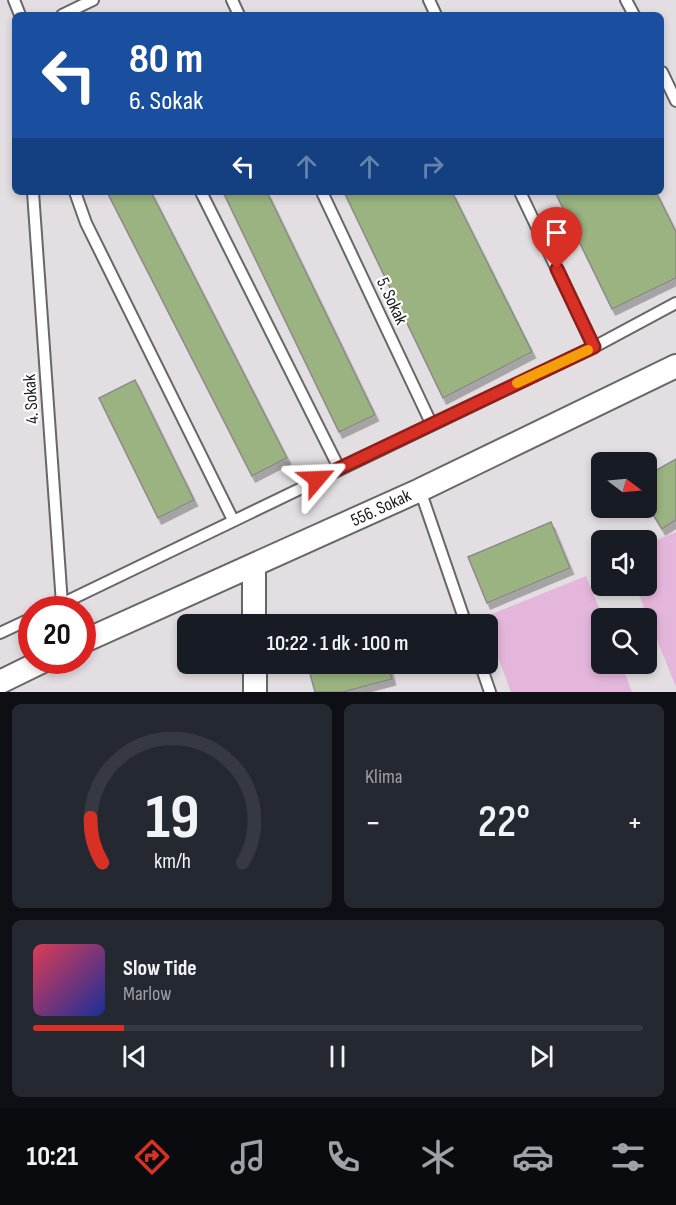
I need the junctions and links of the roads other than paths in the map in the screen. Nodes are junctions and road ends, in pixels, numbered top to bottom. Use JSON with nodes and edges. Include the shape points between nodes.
{"nodes":[{"id":1,"x":93,"y":0,"type":"edge"},
{"id":2,"x":68,"y":12,"type":"edge"},
{"id":3,"x":664,"y":76,"type":"edge"},
{"id":4,"x":676,"y":101,"type":"edge"},
{"id":5,"x":33,"y":195,"type":"edge"},
{"id":6,"x":76,"y":195,"type":"edge"},
{"id":7,"x":202,"y":195,"type":"edge"},
{"id":8,"x":323,"y":195,"type":"edge"},
{"id":9,"x":521,"y":195,"type":"edge"},
{"id":10,"x":676,"y":303,"type":"edge"},
{"id":11,"x":594,"y":347,"type":"junction"},
{"id":12,"x":676,"y":366,"type":"edge"},
{"id":13,"x":431,"y":423,"type":"junction"},
{"id":14,"x":339,"y":468,"type":"junction"},
{"id":15,"x":420,"y":490,"type":"junction"},
{"id":16,"x":233,"y":520,"type":"junction"},
{"id":17,"x":254,"y":567,"type":"junction"},
{"id":18,"x":61,"y":596,"type":"edge"},
{"id":19,"x":78,"y":596,"type":"edge"},
{"id":20,"x":254,"y":614,"type":"edge"},
{"id":21,"x":463,"y":614,"type":"edge"},
{"id":22,"x":18,"y":625,"type":"edge"},
{"id":23,"x":0,"y":633,"type":"edge"},
{"id":24,"x":96,"y":636,"type":"edge"},
{"id":25,"x":18,"y":673,"type":"edge"},
{"id":26,"x":255,"y":674,"type":"edge"},
{"id":27,"x":484,"y":674,"type":"edge"},
{"id":28,"x":0,"y":682,"type":"edge"},
{"id":29,"x":255,"y":692,"type":"edge"},
{"id":30,"x":490,"y":692,"type":"edge"}],
"edges":[{"from":1,"to":2,"type":"lane"},
{"from":3,"to":4,"type":"lane"},
{"from":5,"to":18,"type":"lane","name":"4. Sokak"},
{"from":6,"to":16,"type":"lane","via":[[91,233]]},
{"from":7,"to":14,"type":"lane"},
{"from":8,"to":13,"type":"lane","name":"5. Sokak"},
{"from":9,"to":11,"type":"lane"},
{"from":10,"to":11,"type":"lane"},
{"from":11,"to":13,"type":"lane"},
{"from":12,"to":15,"type":"street","name":"556. Sokak"},
{"from":13,"to":14,"type":"lane"},
{"from":14,"to":16,"type":"lane"},
{"from":15,"to":17,"type":"street","name":"556. Sokak"},
{"from":15,"to":21,"type":"lane"},
{"from":16,"to":19,"type":"lane"},
{"from":17,"to":20,"type":"street"},
{"from":17,"to":24,"type":"street","name":"556. Sokak"},
{"from":22,"to":23,"type":"lane"},
{"from":25,"to":28,"type":"street"},
{"from":26,"to":29,"type":"street"},
{"from":27,"to":30,"type":"lane"}]}
